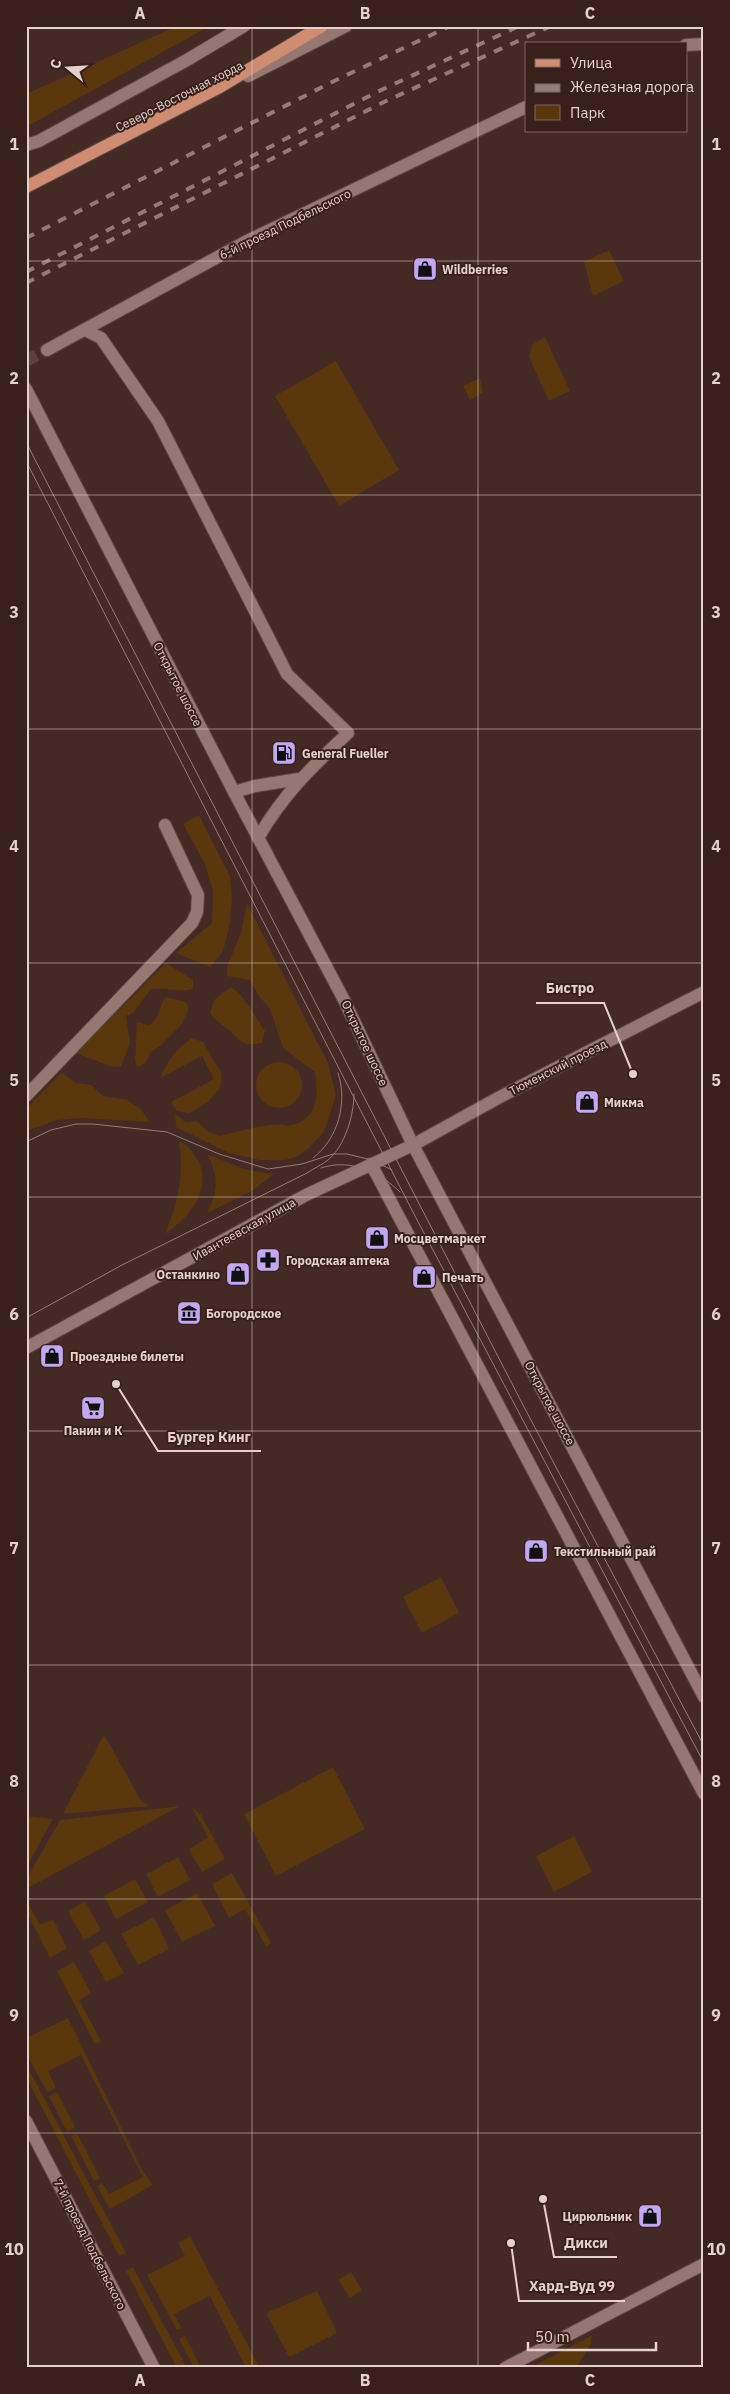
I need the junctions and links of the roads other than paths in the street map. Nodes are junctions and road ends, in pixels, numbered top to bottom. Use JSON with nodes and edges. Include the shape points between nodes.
{"nodes":[{"id":1,"x":244,"y":26,"type":"edge"},
{"id":2,"x":322,"y":26,"type":"edge"},
{"id":3,"x":346,"y":26,"type":"edge"},
{"id":4,"x":704,"y":44,"type":"edge"},
{"id":5,"x":688,"y":45,"type":"edge"},
{"id":6,"x":525,"y":107,"type":"edge"},
{"id":7,"x":26,"y":145,"type":"edge"},
{"id":8,"x":26,"y":187,"type":"edge"},
{"id":9,"x":26,"y":191,"type":"edge"},
{"id":10,"x":85,"y":330,"type":"junction"},
{"id":11,"x":47,"y":350,"type":"tunnel mouth"},
{"id":12,"x":26,"y":389,"type":"edge"},
{"id":13,"x":299,"y":779,"type":"junction"},
{"id":14,"x":234,"y":792,"type":"junction"},
{"id":15,"x":165,"y":825,"type":"dead end"},
{"id":16,"x":258,"y":838,"type":"junction"},
{"id":17,"x":704,"y":992,"type":"edge"},
{"id":18,"x":26,"y":1096,"type":"edge"},
{"id":19,"x":413,"y":1145,"type":"junction"},
{"id":20,"x":372,"y":1164,"type":"junction"},
{"id":21,"x":26,"y":1348,"type":"edge"},
{"id":22,"x":704,"y":1697,"type":"edge"},
{"id":23,"x":704,"y":1794,"type":"edge"},
{"id":24,"x":26,"y":2121,"type":"edge"},
{"id":25,"x":704,"y":2264,"type":"edge"},
{"id":26,"x":154,"y":2368,"type":"edge"},
{"id":27,"x":505,"y":2368,"type":"edge"}],
"edges":[{"from":1,"to":7,"type":"street","via":[[39,141]]},
{"from":2,"to":8,"type":"main road","name":"Северо-Восточная хорда","via":[[218,88]]},
{"from":3,"to":9,"type":"street","name":"Северо-Восточная хорда"},
{"from":4,"to":5,"type":"street"},
{"from":6,"to":10,"type":"street","name":"6-й проезд Подбельского","via":[[247,241]]},
{"from":10,"to":11,"type":"street","name":"6-й проезд Подбельского"},
{"from":10,"to":13,"type":"street","via":[[101,338],[158,421],[288,674],[348,733]]},
{"from":12,"to":14,"type":"street","name":"Открытое шоссе"},
{"from":13,"to":14,"type":"street"},
{"from":13,"to":16,"type":"street"},
{"from":14,"to":16,"type":"street","name":"Открытое шоссе"},
{"from":15,"to":18,"type":"street","via":[[198,895],[197,912],[192,922]]},
{"from":16,"to":19,"type":"street","name":"Открытое шоссе","via":[[344,1000]]},
{"from":17,"to":19,"type":"street","name":"Тюменский проезд"},
{"from":19,"to":20,"type":"street","name":"Ивантеевская улица"},
{"from":19,"to":22,"type":"street","name":"Открытое шоссе"},
{"from":20,"to":21,"type":"street","name":"Ивантеевская улица","via":[[306,1195]]},
{"from":20,"to":23,"type":"street"},
{"from":24,"to":26,"type":"street","name":"7-й проезд Подбельского"},
{"from":25,"to":27,"type":"street"}]}
